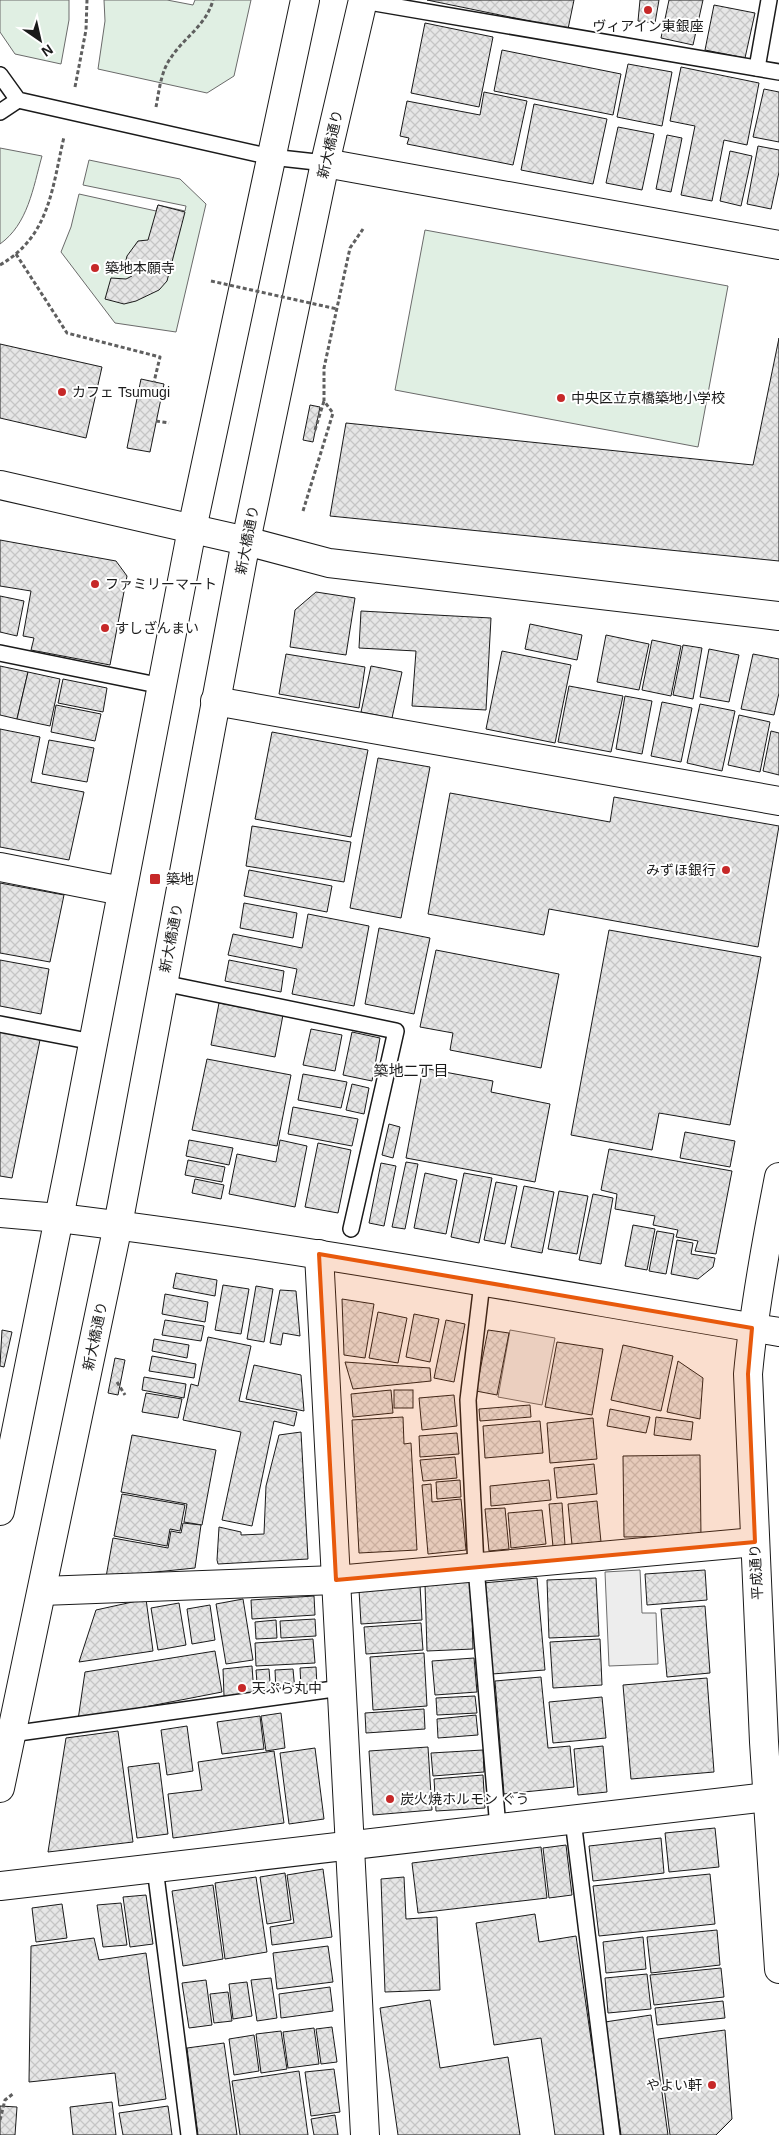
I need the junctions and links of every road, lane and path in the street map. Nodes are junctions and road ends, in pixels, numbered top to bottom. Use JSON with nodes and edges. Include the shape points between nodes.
{"nodes":[{"id":1,"x":87,"y":0,"type":"edge"},
{"id":2,"x":213,"y":0,"type":"edge"},
{"id":3,"x":305,"y":0,"type":"edge"},
{"id":4,"x":768,"y":0,"type":"edge"},
{"id":5,"x":363,"y":1,"type":"edge"},
{"id":6,"x":757,"y":68,"type":"junction"},
{"id":7,"x":779,"y":72,"type":"edge"},
{"id":8,"x":0,"y":75,"type":"edge"},
{"id":9,"x":18,"y":100,"type":"junction"},
{"id":10,"x":0,"y":112,"type":"edge"},
{"id":11,"x":70,"y":112,"type":"junction"},
{"id":12,"x":150,"y":129,"type":"junction"},
{"id":13,"x":271,"y":157,"type":"junction"},
{"id":14,"x":325,"y":163,"type":"junction"},
{"id":15,"x":363,"y":229,"type":"dead end"},
{"id":16,"x":779,"y":245,"type":"edge"},
{"id":17,"x":16,"y":254,"type":"junction"},
{"id":18,"x":0,"y":265,"type":"edge"},
{"id":19,"x":211,"y":282,"type":"dead end"},
{"id":20,"x":337,"y":309,"type":"junction"},
{"id":21,"x":154,"y":382,"type":"dead end"},
{"id":22,"x":324,"y":401,"type":"junction"},
{"id":23,"x":156,"y":422,"type":"dead end"},
{"id":24,"x":169,"y":423,"type":"dead end"},
{"id":25,"x":315,"y":430,"type":"dead end"},
{"id":26,"x":0,"y":485,"type":"edge"},
{"id":27,"x":304,"y":511,"type":"dead end"},
{"id":28,"x":192,"y":529,"type":"junction"},
{"id":29,"x":246,"y":541,"type":"junction"},
{"id":30,"x":779,"y":616,"type":"edge"},
{"id":31,"x":0,"y":653,"type":"edge"},
{"id":32,"x":162,"y":686,"type":"junction"},
{"id":33,"x":215,"y":701,"type":"junction"},
{"id":34,"x":779,"y":801,"type":"edge"},
{"id":35,"x":0,"y":867,"type":"edge"},
{"id":36,"x":122,"y":891,"type":"junction"},
{"id":37,"x":162,"y":983,"type":"junction"},
{"id":38,"x":0,"y":1024,"type":"edge"},
{"id":39,"x":93,"y":1042,"type":"junction"},
{"id":40,"x":779,"y":1177,"type":"edge"},
{"id":41,"x":0,"y":1213,"type":"edge"},
{"id":42,"x":59,"y":1218,"type":"junction"},
{"id":43,"x":118,"y":1225,"type":"junction"},
{"id":44,"x":351,"y":1229,"type":"dead end"},
{"id":45,"x":319,"y":1254,"type":"junction"},
{"id":46,"x":482,"y":1283,"type":"junction"},
{"id":47,"x":752,"y":1328,"type":"junction"},
{"id":48,"x":779,"y":1332,"type":"edge"},
{"id":49,"x":0,"y":1511,"type":"edge"},
{"id":50,"x":755,"y":1542,"type":"junction"},
{"id":51,"x":476,"y":1567,"type":"junction"},
{"id":52,"x":336,"y":1580,"type":"junction"},
{"id":53,"x":42,"y":1590,"type":"junction"},
{"id":54,"x":341,"y":1688,"type":"junction"},
{"id":55,"x":11,"y":1734,"type":"junction"},
{"id":56,"x":771,"y":1742,"type":"edge"},
{"id":57,"x":0,"y":1788,"type":"edge"},
{"id":58,"x":767,"y":1797,"type":"junction"},
{"id":59,"x":573,"y":1820,"type":"junction"},
{"id":60,"x":498,"y":1828,"type":"junction"},
{"id":61,"x":350,"y":1845,"type":"junction"},
{"id":62,"x":155,"y":1868,"type":"junction"},
{"id":63,"x":0,"y":1886,"type":"edge"},
{"id":64,"x":778,"y":1939,"type":"edge"},
{"id":65,"x":779,"y":1969,"type":"edge"},
{"id":66,"x":14,"y":2093,"type":"dead end"},
{"id":67,"x":0,"y":2120,"type":"edge"},
{"id":68,"x":188,"y":2135,"type":"edge"},
{"id":69,"x":365,"y":2135,"type":"edge"},
{"id":70,"x":612,"y":2135,"type":"edge"}],
"edges":[{"from":1,"to":11,"type":"path","via":[[86,30]]},
{"from":2,"to":12,"type":"path","via":[[200,26],[166,65]]},
{"from":3,"to":13,"type":"street"},
{"from":4,"to":6,"type":"lane"},
{"from":5,"to":6,"type":"lane"},
{"from":5,"to":14,"type":"street","name":"新大橋通り"},
{"from":6,"to":7,"type":"lane"},
{"from":8,"to":9,"type":"lane"},
{"from":9,"to":10,"type":"lane"},
{"from":9,"to":11,"type":"lane"},
{"from":11,"to":12,"type":"lane"},
{"from":11,"to":17,"type":"path","via":[[46,212],[38,229]]},
{"from":12,"to":13,"type":"lane"},
{"from":13,"to":14,"type":"lane"},
{"from":13,"to":28,"type":"street"},
{"from":14,"to":16,"type":"street"},
{"from":14,"to":29,"type":"street","name":"新大橋通り"},
{"from":15,"to":20,"type":"path","via":[[350,248]]},
{"from":17,"to":18,"type":"path"},
{"from":17,"to":21,"type":"path","via":[[67,333],[160,358]]},
{"from":19,"to":20,"type":"path","bridge":true},
{"from":20,"to":22,"type":"path","via":[[324,368]]},
{"from":22,"to":25,"type":"path"},
{"from":22,"to":27,"type":"path","via":[[332,413]]},
{"from":23,"to":24,"type":"path"},
{"from":26,"to":28,"type":"street"},
{"from":28,"to":29,"type":"street"},
{"from":28,"to":32,"type":"street"},
{"from":29,"to":30,"type":"street","via":[[329,563]]},
{"from":29,"to":33,"type":"street","name":"新大橋通り"},
{"from":31,"to":32,"type":"lane"},
{"from":32,"to":36,"type":"street"},
{"from":33,"to":34,"type":"street"},
{"from":33,"to":37,"type":"street","name":"新大橋通り"},
{"from":35,"to":36,"type":"street"},
{"from":36,"to":39,"type":"street"},
{"from":37,"to":43,"type":"street","name":"新大橋通り"},
{"from":37,"to":44,"type":"lane","via":[[396,1032]]},
{"from":38,"to":39,"type":"lane"},
{"from":39,"to":42,"type":"street"},
{"from":40,"to":47,"type":"street","name":"平成通り"},
{"from":41,"to":42,"type":"street"},
{"from":42,"to":43,"type":"street"},
{"from":42,"to":49,"type":"street"},
{"from":43,"to":45,"type":"street"},
{"from":43,"to":53,"type":"street","name":"新大橋通り"},
{"from":45,"to":46,"type":"street"},
{"from":45,"to":52,"type":"street"},
{"from":46,"to":47,"type":"street"},
{"from":46,"to":51,"type":"lane","via":[[468,1400]]},
{"from":47,"to":48,"type":"street"},
{"from":47,"to":50,"type":"street","name":"平成通り","via":[[748,1374]]},
{"from":50,"to":51,"type":"street"},
{"from":50,"to":56,"type":"street","name":"平成通り"},
{"from":51,"to":52,"type":"street"},
{"from":51,"to":60,"type":"lane"},
{"from":52,"to":53,"type":"street"},
{"from":52,"to":54,"type":"street"},
{"from":53,"to":55,"type":"street","name":"新大橋通り"},
{"from":54,"to":55,"type":"lane"},
{"from":54,"to":61,"type":"street"},
{"from":55,"to":57,"type":"street","name":"新大橋通り"},
{"from":56,"to":58,"type":"street","name":"平成通り"},
{"from":58,"to":59,"type":"street"},
{"from":58,"to":64,"type":"street","name":"平成通り"},
{"from":59,"to":60,"type":"street"},
{"from":59,"to":70,"type":"lane"},
{"from":60,"to":61,"type":"street"},
{"from":61,"to":62,"type":"street"},
{"from":61,"to":69,"type":"street"},
{"from":62,"to":63,"type":"street"},
{"from":62,"to":68,"type":"lane"},
{"from":64,"to":65,"type":"street","name":"平成通り"},
{"from":66,"to":67,"type":"path","via":[[5,2100]]}]}
